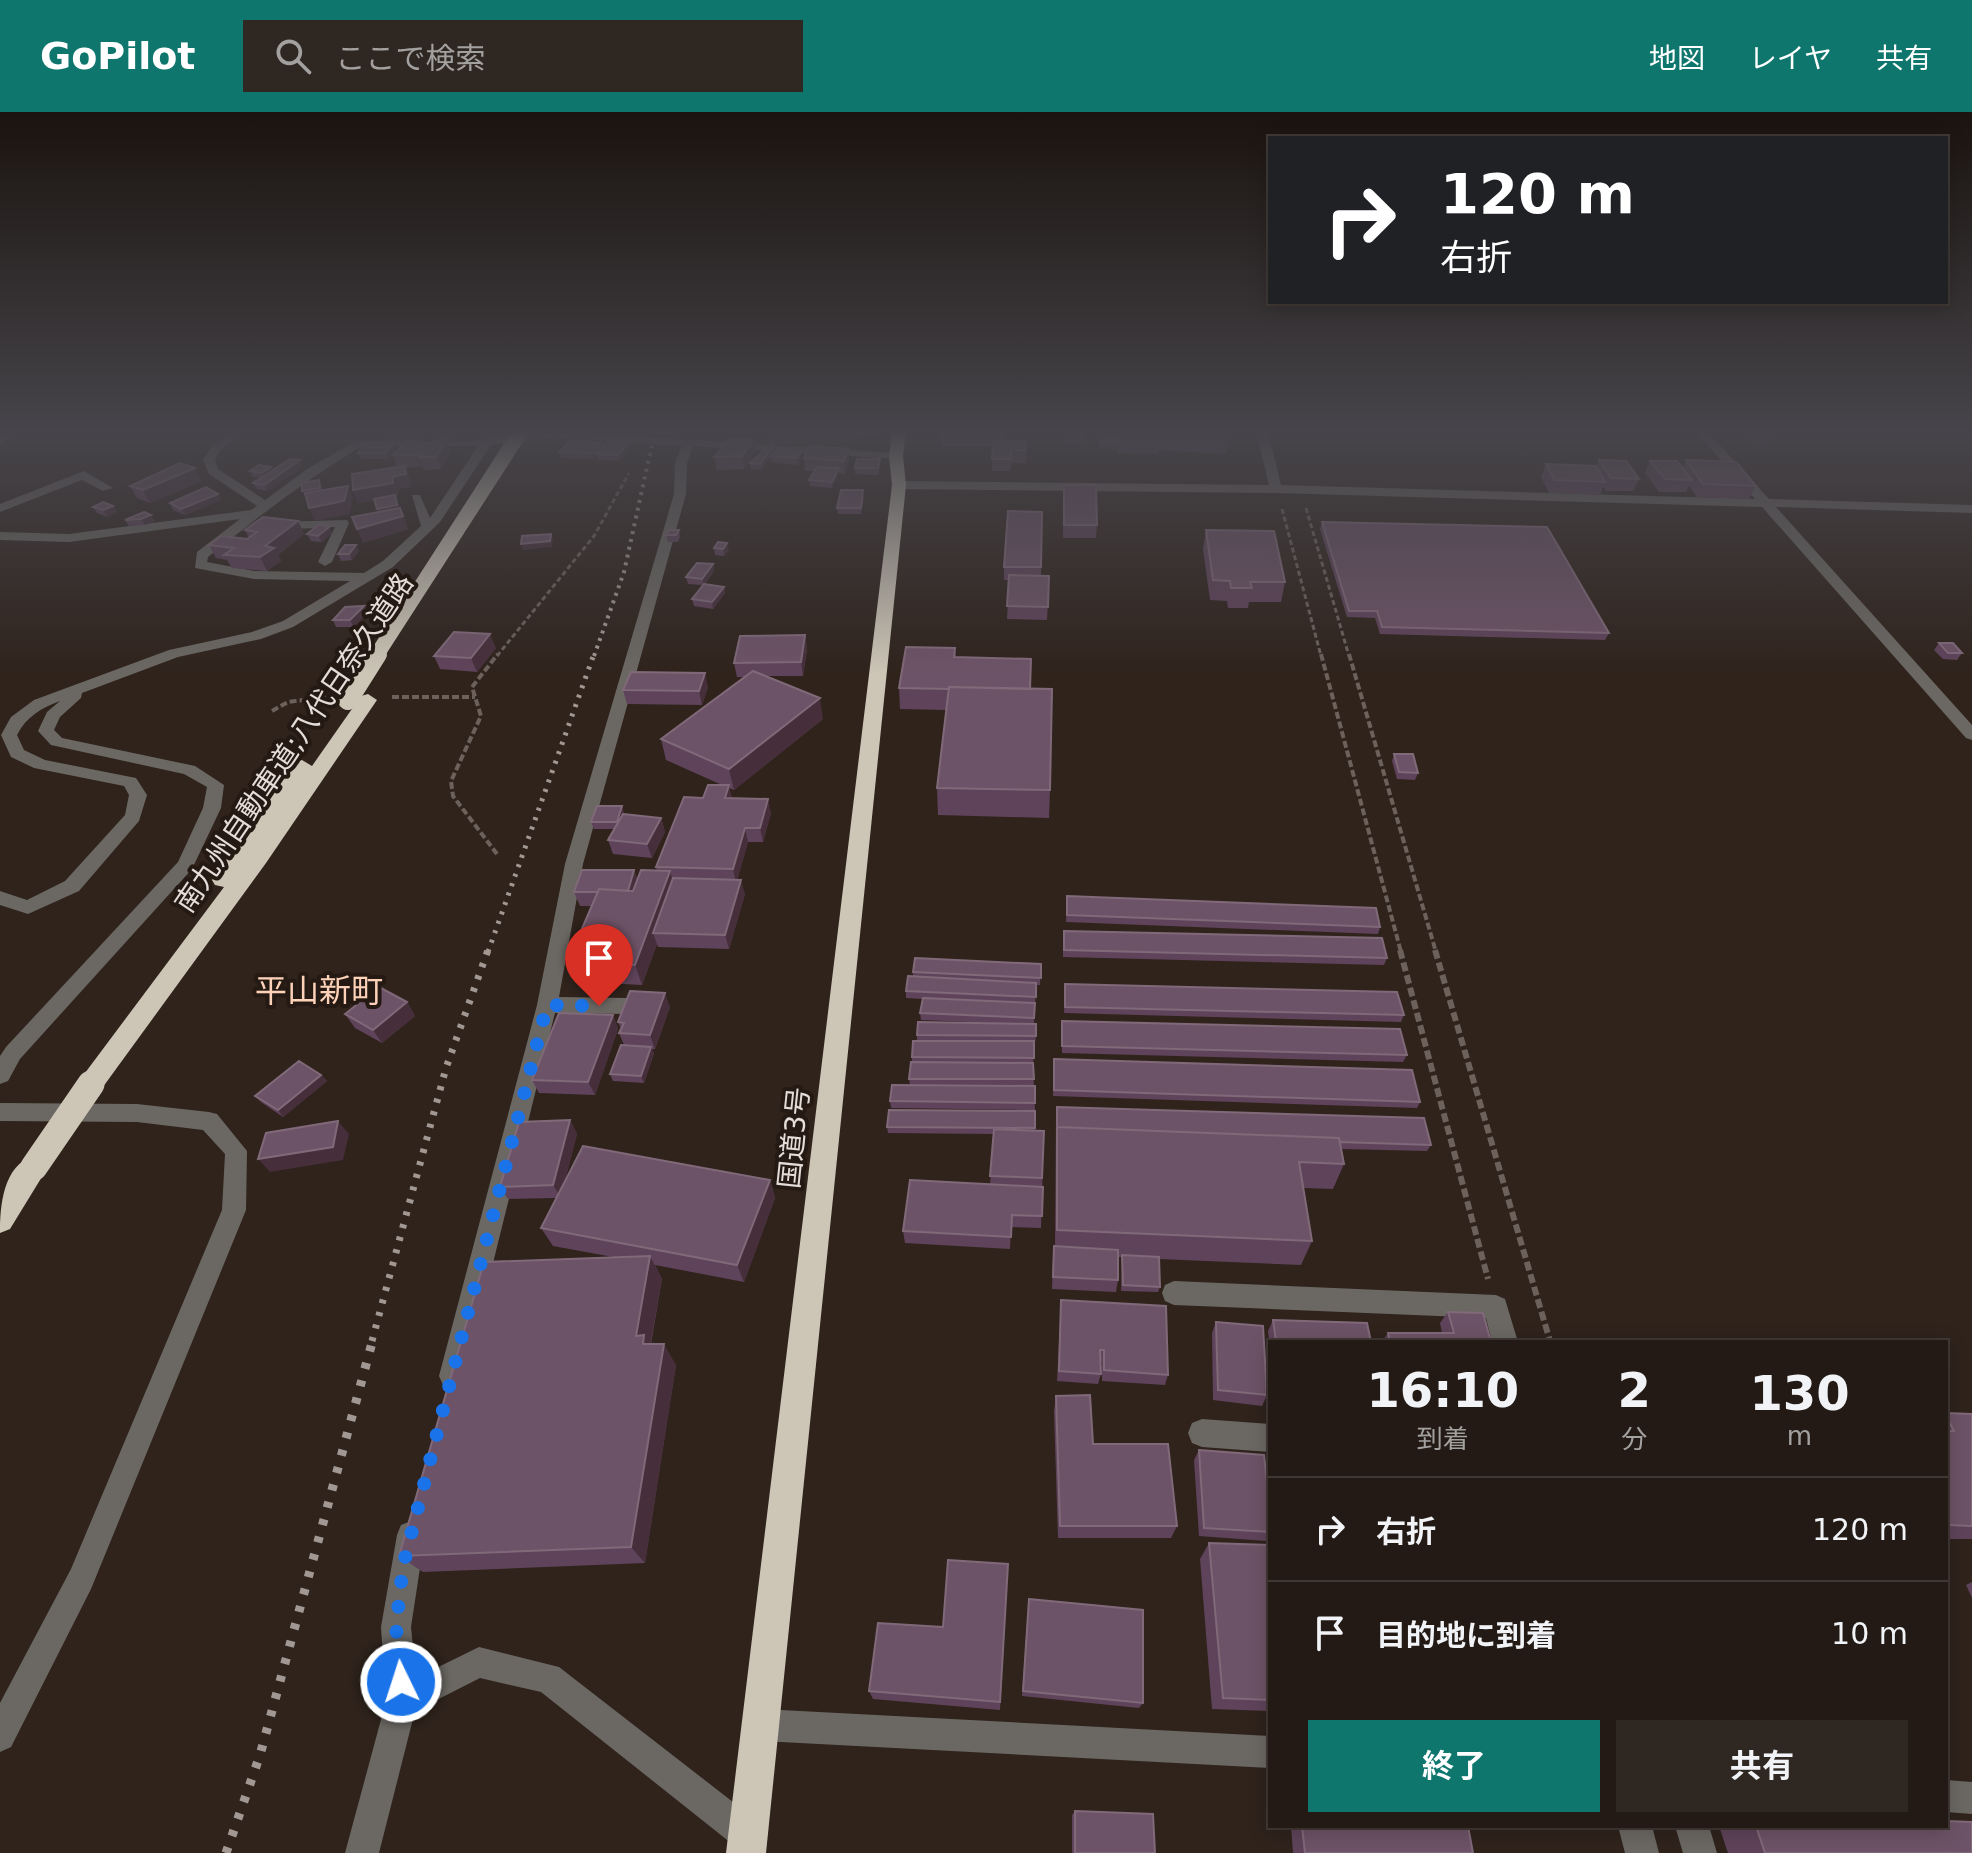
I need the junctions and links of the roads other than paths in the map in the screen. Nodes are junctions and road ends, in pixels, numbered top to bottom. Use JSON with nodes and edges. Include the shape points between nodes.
{"nodes":[{"id":1,"x":239,"y":512,"type":"edge"},
{"id":2,"x":256,"y":512,"type":"edge"},
{"id":3,"x":421,"y":512,"type":"edge"},
{"id":4,"x":438,"y":512,"type":"edge"},
{"id":5,"x":472,"y":512,"type":"edge"},
{"id":6,"x":484,"y":512,"type":"edge"},
{"id":7,"x":675,"y":512,"type":"edge"},
{"id":8,"x":896,"y":512,"type":"edge"},
{"id":9,"x":1774,"y":512,"type":"edge"},
{"id":10,"x":242,"y":523,"type":"junction"},
{"id":11,"x":429,"y":525,"type":"junction"},
{"id":12,"x":0,"y":536,"type":"edge"},
{"id":13,"x":415,"y":556,"type":"dead end"},
{"id":14,"x":395,"y":558,"type":"junction"},
{"id":15,"x":325,"y":562,"type":"dead end"},
{"id":16,"x":364,"y":577,"type":"junction"},
{"id":17,"x":87,"y":687,"type":"junction"},
{"id":18,"x":358,"y":700,"type":"junction"},
{"id":19,"x":1972,"y":735,"type":"edge"},
{"id":20,"x":0,"y":898,"type":"edge"},
{"id":21,"x":547,"y":1005,"type":"junction"},
{"id":22,"x":626,"y":1006,"type":"edge"},
{"id":23,"x":0,"y":1075,"type":"edge"},
{"id":24,"x":0,"y":1112,"type":"edge"},
{"id":25,"x":0,"y":1220,"type":"edge"},
{"id":26,"x":1174,"y":1293,"type":"dead end"},
{"id":27,"x":1504,"y":1340,"type":"edge"},
{"id":28,"x":446,"y":1399,"type":"edge"},
{"id":29,"x":1202,"y":1433,"type":"dead end"},
{"id":30,"x":1268,"y":1438,"type":"edge"},
{"id":31,"x":415,"y":1520,"type":"edge"},
{"id":32,"x":402,"y":1701,"type":"junction"},
{"id":33,"x":762,"y":1725,"type":"junction"},
{"id":34,"x":0,"y":1736,"type":"edge"},
{"id":35,"x":1268,"y":1752,"type":"edge"},
{"id":36,"x":1948,"y":1796,"type":"edge"},
{"id":37,"x":1972,"y":1798,"type":"edge"},
{"id":38,"x":1636,"y":1828,"type":"edge"},
{"id":39,"x":1693,"y":1828,"type":"edge"},
{"id":40,"x":747,"y":1844,"type":"edge"},
{"id":41,"x":362,"y":1853,"type":"edge"},
{"id":42,"x":1642,"y":1853,"type":"edge"},
{"id":43,"x":1700,"y":1853,"type":"edge"}],
"edges":[{"from":1,"to":12,"type":"street","via":[[69,538]]},
{"from":2,"to":10,"type":"street"},
{"from":3,"to":11,"type":"street"},
{"from":4,"to":11,"type":"street"},
{"from":5,"to":18,"type":"highway","name":"南九州自動車道;八代日奈久道路","bridge":true},
{"from":6,"to":18,"type":"highway","name":"南九州自動車道;八代日奈久道路"},
{"from":7,"to":21,"type":"street","via":[[574,864]]},
{"from":8,"to":33,"type":"highway","name":"国道3号"},
{"from":9,"to":19,"type":"street"},
{"from":10,"to":15,"type":"street","via":[[343,523]]},
{"from":10,"to":16,"type":"street","via":[[202,555],[200,565],[254,575]]},
{"from":11,"to":14,"type":"street"},
{"from":13,"to":14,"type":"street"},
{"from":14,"to":16,"type":"street"},
{"from":16,"to":17,"type":"street","via":[[288,624],[174,653]]},
{"from":17,"to":20,"type":"street","via":[[40,703],[17,720],[9,735],[17,753],[40,764],[130,782],[138,795],[133,817],[72,886],[28,907]]},
{"from":17,"to":23,"type":"street","via":[[53,715],[46,731],[57,742],[189,770],[216,785],[212,808],[186,865],[13,1053]]},
{"from":18,"to":25,"type":"highway","name":"南九州自動車道;八代日奈久道路","bridge":true,"via":[[258,858],[91,1084]]},
{"from":21,"to":22,"type":"street"},
{"from":21,"to":28,"type":"street"},
{"from":24,"to":34,"type":"street","via":[[137,1113],[209,1121],[236,1151],[237,1179],[234,1210],[81,1579]]},
{"from":26,"to":27,"type":"street","via":[[1496,1307]]},
{"from":29,"to":30,"type":"street"},
{"from":31,"to":32,"type":"street","via":[[396,1627]]},
{"from":32,"to":40,"type":"street","via":[[479,1662],[548,1678]]},
{"from":32,"to":41,"type":"street"},
{"from":33,"to":35,"type":"street"},
{"from":33,"to":40,"type":"highway","name":"国道3号"},
{"from":36,"to":37,"type":"street"},
{"from":38,"to":42,"type":"street"},
{"from":39,"to":43,"type":"street"}]}
